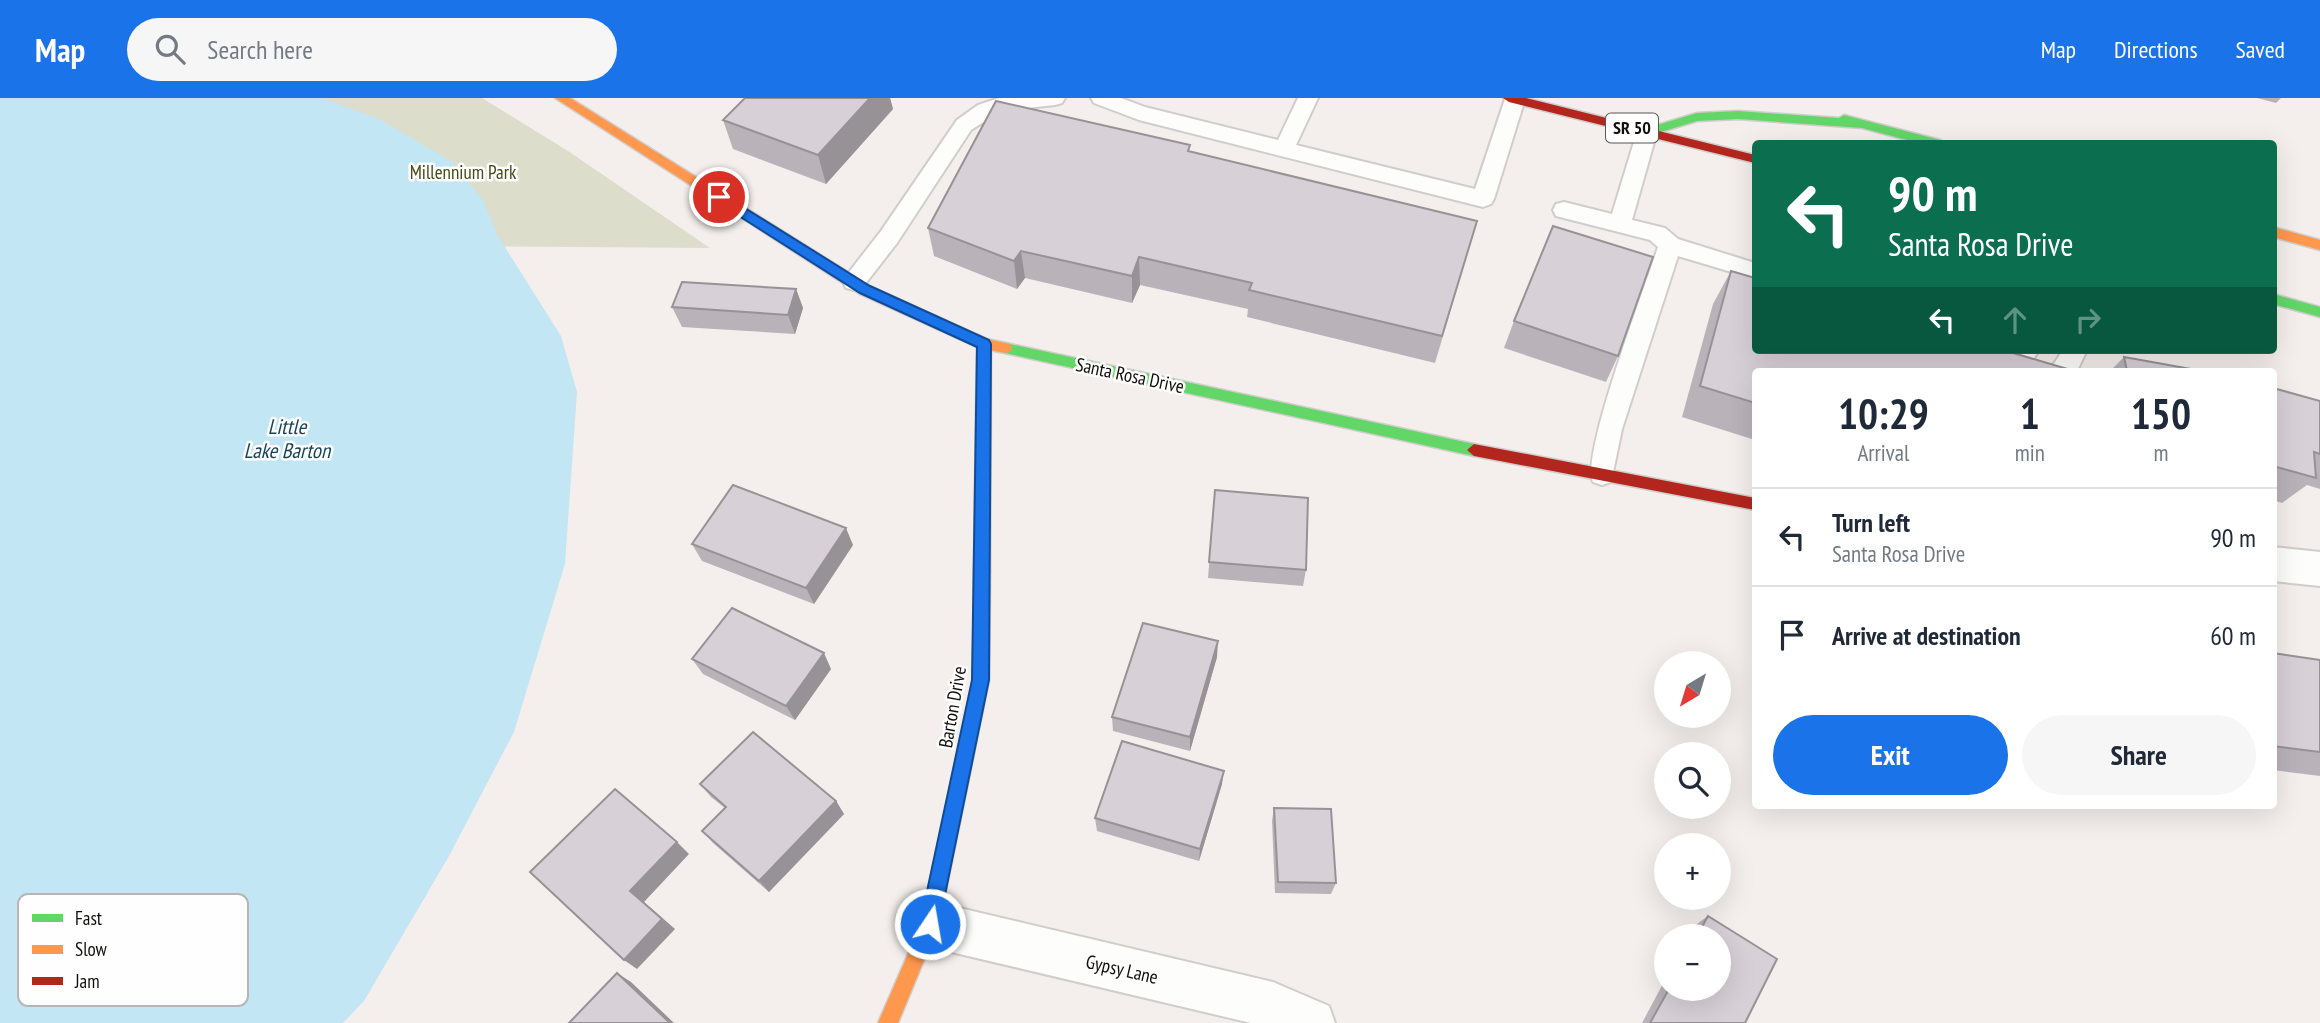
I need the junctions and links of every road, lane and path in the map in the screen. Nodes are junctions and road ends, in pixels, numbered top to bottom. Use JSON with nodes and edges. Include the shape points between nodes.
{"nodes":[{"id":1,"x":561,"y":98,"type":"edge"},
{"id":2,"x":1055,"y":98,"type":"edge"},
{"id":3,"x":1101,"y":98,"type":"edge"},
{"id":4,"x":1308,"y":98,"type":"edge"},
{"id":5,"x":1512,"y":99,"type":"edge"},
{"id":6,"x":1776,"y":101,"type":"dead end"},
{"id":7,"x":1867,"y":124,"type":"junction"},
{"id":8,"x":1647,"y":132,"type":"junction"},
{"id":9,"x":1925,"y":140,"type":"edge"},
{"id":10,"x":1284,"y":149,"type":"junction"},
{"id":11,"x":1752,"y":158,"type":"edge"},
{"id":12,"x":1564,"y":210,"type":"dead end"},
{"id":13,"x":1620,"y":224,"type":"junction"},
{"id":14,"x":2277,"y":233,"type":"edge"},
{"id":15,"x":2320,"y":245,"type":"edge"},
{"id":16,"x":1670,"y":246,"type":"junction"},
{"id":17,"x":1752,"y":270,"type":"edge"},
{"id":18,"x":854,"y":282,"type":"junction"},
{"id":19,"x":2277,"y":300,"type":"edge"},
{"id":20,"x":2320,"y":312,"type":"edge"},
{"id":21,"x":984,"y":344,"type":"junction"},
{"id":22,"x":1602,"y":475,"type":"junction"},
{"id":23,"x":1752,"y":503,"type":"edge"},
{"id":24,"x":2277,"y":564,"type":"edge"},
{"id":25,"x":2320,"y":569,"type":"edge"},
{"id":26,"x":930,"y":924,"type":"junction"},
{"id":27,"x":888,"y":1023,"type":"edge"},
{"id":28,"x":1312,"y":1023,"type":"edge"}],
"edges":[{"from":1,"to":18,"type":"main road","name":"Santa Rosa Drive"},
{"from":2,"to":18,"type":"lane","via":[[992,103],[978,110]]},
{"from":3,"to":10,"type":"lane","via":[[1139,113]]},
{"from":4,"to":10,"type":"lane"},
{"from":5,"to":8,"type":"main road","number":"SR 50"},
{"from":5,"to":10,"type":"lane","via":[[1483,199]]},
{"from":6,"to":7,"type":"main road"},
{"from":7,"to":8,"type":"main road","via":[[1738,115],[1697,117]]},
{"from":7,"to":9,"type":"main road"},
{"from":8,"to":11,"type":"main road","number":"SR 50"},
{"from":8,"to":13,"type":"lane"},
{"from":12,"to":13,"type":"lane"},
{"from":13,"to":16,"type":"lane","via":[[1657,234]]},
{"from":14,"to":15,"type":"main road"},
{"from":16,"to":17,"type":"lane"},
{"from":16,"to":22,"type":"lane","via":[[1610,429]]},
{"from":18,"to":21,"type":"main road","name":"Santa Rosa Drive"},
{"from":19,"to":20,"type":"main road"},
{"from":21,"to":22,"type":"main road","name":"Santa Rosa Drive"},
{"from":21,"to":26,"type":"main road","name":"Barton Drive","via":[[981,680]]},
{"from":22,"to":23,"type":"main road","name":"Santa Rosa Drive"},
{"from":24,"to":25,"type":"street"},
{"from":26,"to":27,"type":"main road","name":"Barton Drive"},
{"from":26,"to":28,"type":"street","name":"Gypsy Lane","via":[[1273,1005]]}]}
